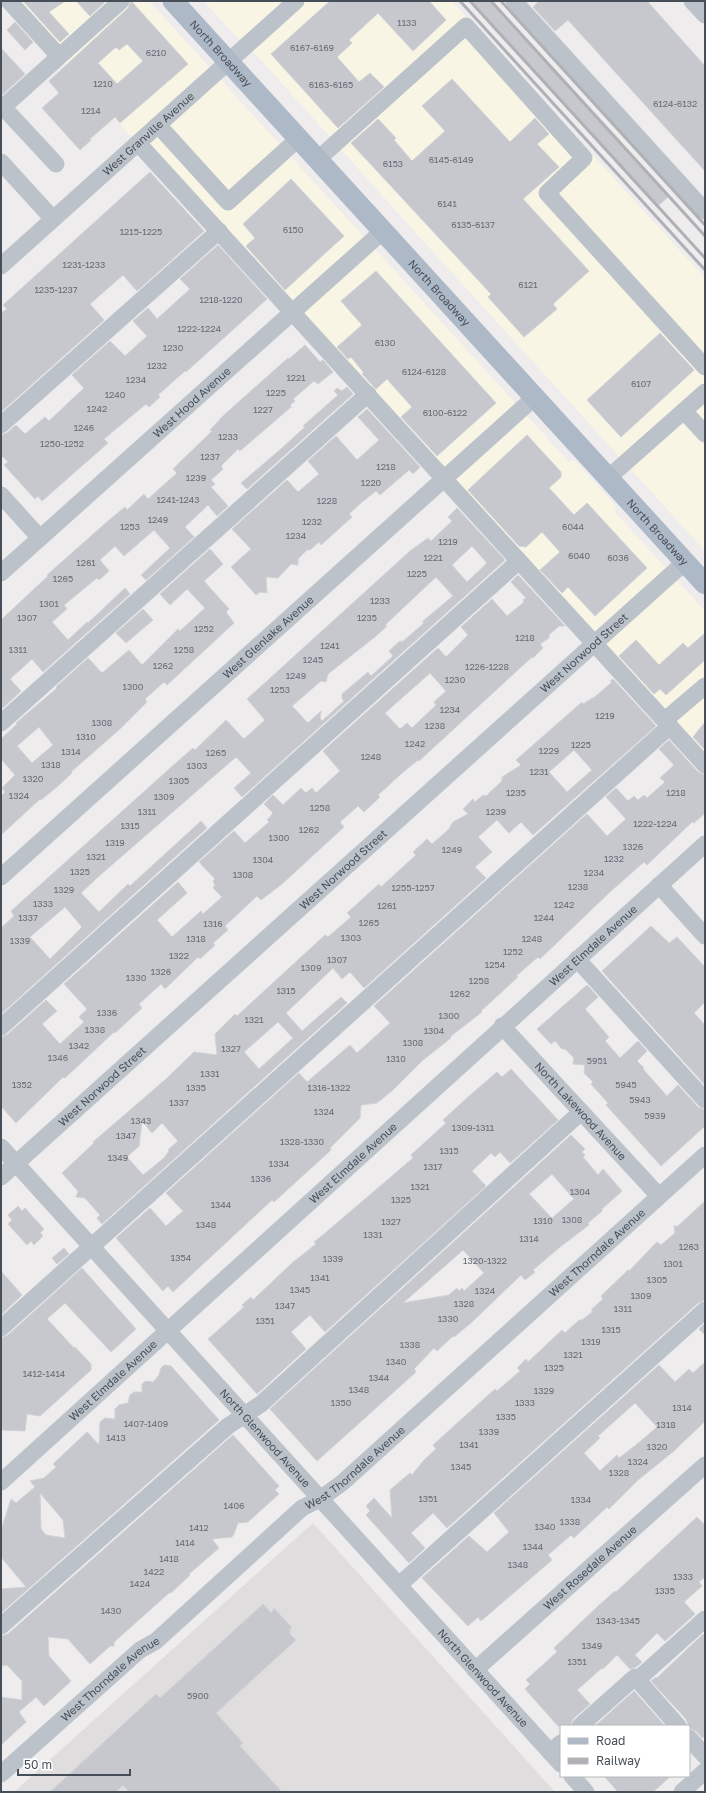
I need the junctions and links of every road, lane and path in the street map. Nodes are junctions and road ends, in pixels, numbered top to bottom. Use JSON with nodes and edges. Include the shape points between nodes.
{"nodes":[{"id":1,"x":9,"y":1,"type":"edge"},
{"id":2,"x":121,"y":1,"type":"edge"},
{"id":3,"x":173,"y":1,"type":"edge"},
{"id":4,"x":296,"y":1,"type":"edge"},
{"id":5,"x":514,"y":1,"type":"edge"},
{"id":6,"x":692,"y":1,"type":"edge"},
{"id":7,"x":705,"y":15,"type":"edge"},
{"id":8,"x":59,"y":56,"type":"junction"},
{"id":9,"x":228,"y":62,"type":"junction"},
{"id":10,"x":2,"y":108,"type":"edge"},
{"id":11,"x":158,"y":125,"type":"junction"},
{"id":12,"x":298,"y":139,"type":"junction"},
{"id":13,"x":138,"y":143,"type":"junction"},
{"id":14,"x":318,"y":160,"type":"junction"},
{"id":15,"x":1,"y":162,"type":"edge"},
{"id":16,"x":56,"y":164,"type":"dead end"},
{"id":17,"x":705,"y":211,"type":"edge"},
{"id":18,"x":52,"y":219,"type":"junction"},
{"id":19,"x":219,"y":230,"type":"junction"},
{"id":20,"x":383,"y":231,"type":"junction"},
{"id":21,"x":1,"y":266,"type":"edge"},
{"id":22,"x":293,"y":312,"type":"junction"},
{"id":23,"x":705,"y":366,"type":"edge"},
{"id":24,"x":705,"y":392,"type":"edge"},
{"id":25,"x":368,"y":394,"type":"junction"},
{"id":26,"x":534,"y":398,"type":"junction"},
{"id":27,"x":684,"y":411,"type":"junction"},
{"id":28,"x":1,"y":425,"type":"edge"},
{"id":29,"x":705,"y":434,"type":"edge"},
{"id":30,"x":444,"y":478,"type":"junction"},
{"id":31,"x":608,"y":478,"type":"junction"},
{"id":32,"x":1,"y":495,"type":"edge"},
{"id":33,"x":40,"y":538,"type":"junction"},
{"id":34,"x":519,"y":561,"type":"junction"},
{"id":35,"x":685,"y":562,"type":"junction"},
{"id":36,"x":1,"y":573,"type":"edge"},
{"id":37,"x":705,"y":584,"type":"edge"},
{"id":38,"x":595,"y":644,"type":"junction"},
{"id":39,"x":705,"y":686,"type":"edge"},
{"id":40,"x":1,"y":723,"type":"edge"},
{"id":41,"x":667,"y":723,"type":"junction"},
{"id":42,"x":705,"y":764,"type":"edge"},
{"id":43,"x":705,"y":844,"type":"edge"},
{"id":44,"x":1,"y":876,"type":"edge"},
{"id":45,"x":659,"y":885,"type":"junction"},
{"id":46,"x":705,"y":936,"type":"edge"},
{"id":47,"x":577,"y":959,"type":"junction"},
{"id":48,"x":502,"y":1026,"type":"junction"},
{"id":49,"x":1,"y":1027,"type":"edge"},
{"id":50,"x":705,"y":1100,"type":"edge"},
{"id":51,"x":581,"y":1112,"type":"junction"},
{"id":52,"x":1,"y":1147,"type":"edge"},
{"id":53,"x":705,"y":1155,"type":"edge"},
{"id":54,"x":16,"y":1163,"type":"junction"},
{"id":55,"x":1,"y":1177,"type":"edge"},
{"id":56,"x":659,"y":1196,"type":"junction"},
{"id":57,"x":91,"y":1247,"type":"junction"},
{"id":58,"x":705,"y":1310,"type":"edge"},
{"id":59,"x":1,"y":1328,"type":"edge"},
{"id":60,"x":168,"y":1331,"type":"junction"},
{"id":61,"x":244,"y":1415,"type":"junction"},
{"id":62,"x":705,"y":1465,"type":"edge"},
{"id":63,"x":1,"y":1482,"type":"edge"},
{"id":64,"x":320,"y":1498,"type":"junction"},
{"id":65,"x":399,"y":1585,"type":"junction"},
{"id":66,"x":705,"y":1619,"type":"edge"},
{"id":67,"x":1,"y":1626,"type":"edge"},
{"id":68,"x":476,"y":1670,"type":"junction"},
{"id":69,"x":637,"y":1680,"type":"junction"},
{"id":70,"x":581,"y":1725,"type":"edge"},
{"id":71,"x":677,"y":1725,"type":"edge"},
{"id":72,"x":690,"y":1739,"type":"edge"},
{"id":73,"x":557,"y":1753,"type":"edge"},
{"id":74,"x":705,"y":1756,"type":"edge"},
{"id":75,"x":705,"y":1771,"type":"edge"},
{"id":76,"x":1,"y":1774,"type":"edge"},
{"id":77,"x":573,"y":1777,"type":"edge"},
{"id":78,"x":586,"y":1792,"type":"edge"},
{"id":79,"x":682,"y":1792,"type":"edge"}],
"edges":[{"from":1,"to":8,"type":"street"},
{"from":2,"to":8,"type":"street"},
{"from":3,"to":9,"type":"main road","name":"North Broadway"},
{"from":4,"to":9,"type":"street","name":"West Granville Avenue"},
{"from":5,"to":17,"type":"street"},
{"from":6,"to":7,"type":"street"},
{"from":8,"to":10,"type":"street"},
{"from":9,"to":11,"type":"street","name":"West Granville Avenue"},
{"from":9,"to":12,"type":"main road","name":"North Broadway"},
{"from":10,"to":16,"type":"street"},
{"from":11,"to":12,"type":"street","via":[[228,202]]},
{"from":11,"to":13,"type":"street","name":"West Granville Avenue"},
{"from":12,"to":14,"type":"main road","name":"North Broadway"},
{"from":13,"to":18,"type":"street","name":"West Granville Avenue"},
{"from":13,"to":19,"type":"street"},
{"from":14,"to":20,"type":"main road","name":"North Broadway"},
{"from":14,"to":23,"type":"street","via":[[466,26],[584,158],[547,193]]},
{"from":15,"to":18,"type":"street"},
{"from":18,"to":21,"type":"street","name":"West Granville Avenue"},
{"from":19,"to":22,"type":"street"},
{"from":19,"to":28,"type":"street"},
{"from":20,"to":22,"type":"street","name":"West Hood Avenue"},
{"from":20,"to":26,"type":"main road","name":"North Broadway"},
{"from":22,"to":25,"type":"street"},
{"from":22,"to":33,"type":"street","name":"West Hood Avenue"},
{"from":24,"to":27,"type":"street"},
{"from":25,"to":30,"type":"street"},
{"from":25,"to":40,"type":"street"},
{"from":26,"to":30,"type":"street","name":"West Glenlake Avenue"},
{"from":26,"to":31,"type":"main road","name":"North Broadway"},
{"from":27,"to":29,"type":"street"},
{"from":27,"to":31,"type":"street"},
{"from":30,"to":34,"type":"street"},
{"from":30,"to":44,"type":"street","name":"West Glenlake Avenue"},
{"from":31,"to":35,"type":"main road","name":"North Broadway"},
{"from":32,"to":33,"type":"street"},
{"from":33,"to":36,"type":"street","name":"West Hood Avenue"},
{"from":34,"to":38,"type":"street"},
{"from":34,"to":49,"type":"street"},
{"from":35,"to":37,"type":"main road","name":"North Broadway"},
{"from":35,"to":38,"type":"street","name":"West Norwood Street"},
{"from":38,"to":41,"type":"street"},
{"from":38,"to":54,"type":"street","name":"West Norwood Street"},
{"from":39,"to":41,"type":"street"},
{"from":41,"to":42,"type":"street"},
{"from":41,"to":57,"type":"street"},
{"from":43,"to":45,"type":"street","name":"West Elmdale Avenue"},
{"from":45,"to":46,"type":"street"},
{"from":45,"to":47,"type":"street","name":"West Elmdale Avenue"},
{"from":47,"to":48,"type":"street","name":"West Elmdale Avenue"},
{"from":47,"to":50,"type":"street"},
{"from":48,"to":51,"type":"street","name":"North Lakewood Avenue"},
{"from":48,"to":60,"type":"street","name":"West Elmdale Avenue"},
{"from":51,"to":56,"type":"street","name":"North Lakewood Avenue"},
{"from":51,"to":61,"type":"street","via":[[261,1404]]},
{"from":52,"to":54,"type":"street","name":"North Glenwood Avenue"},
{"from":53,"to":56,"type":"street","name":"West Thorndale Avenue"},
{"from":54,"to":55,"type":"street","name":"West Norwood Street"},
{"from":54,"to":57,"type":"street","name":"North Glenwood Avenue"},
{"from":56,"to":64,"type":"street","name":"West Thorndale Avenue","via":[[348,1478]]},
{"from":57,"to":59,"type":"street"},
{"from":57,"to":60,"type":"street","name":"North Glenwood Avenue"},
{"from":58,"to":65,"type":"street"},
{"from":60,"to":61,"type":"street","name":"North Glenwood Avenue"},
{"from":60,"to":63,"type":"street","name":"West Elmdale Avenue"},
{"from":61,"to":64,"type":"street","name":"North Glenwood Avenue"},
{"from":61,"to":67,"type":"street","via":[[228,1426]]},
{"from":62,"to":68,"type":"street","name":"West Rosedale Avenue"},
{"from":64,"to":65,"type":"street","name":"North Glenwood Avenue"},
{"from":64,"to":76,"type":"street","name":"West Thorndale Avenue","via":[[302,1508],[156,1641],[140,1650]]},
{"from":65,"to":68,"type":"street","name":"North Glenwood Avenue"},
{"from":66,"to":69,"type":"street"},
{"from":68,"to":73,"type":"street","name":"North Glenwood Avenue"},
{"from":69,"to":70,"type":"street","via":[[634,1676]]},
{"from":69,"to":71,"type":"street"},
{"from":72,"to":74,"type":"street"},
{"from":75,"to":79,"type":"street"},
{"from":77,"to":78,"type":"street"}]}
